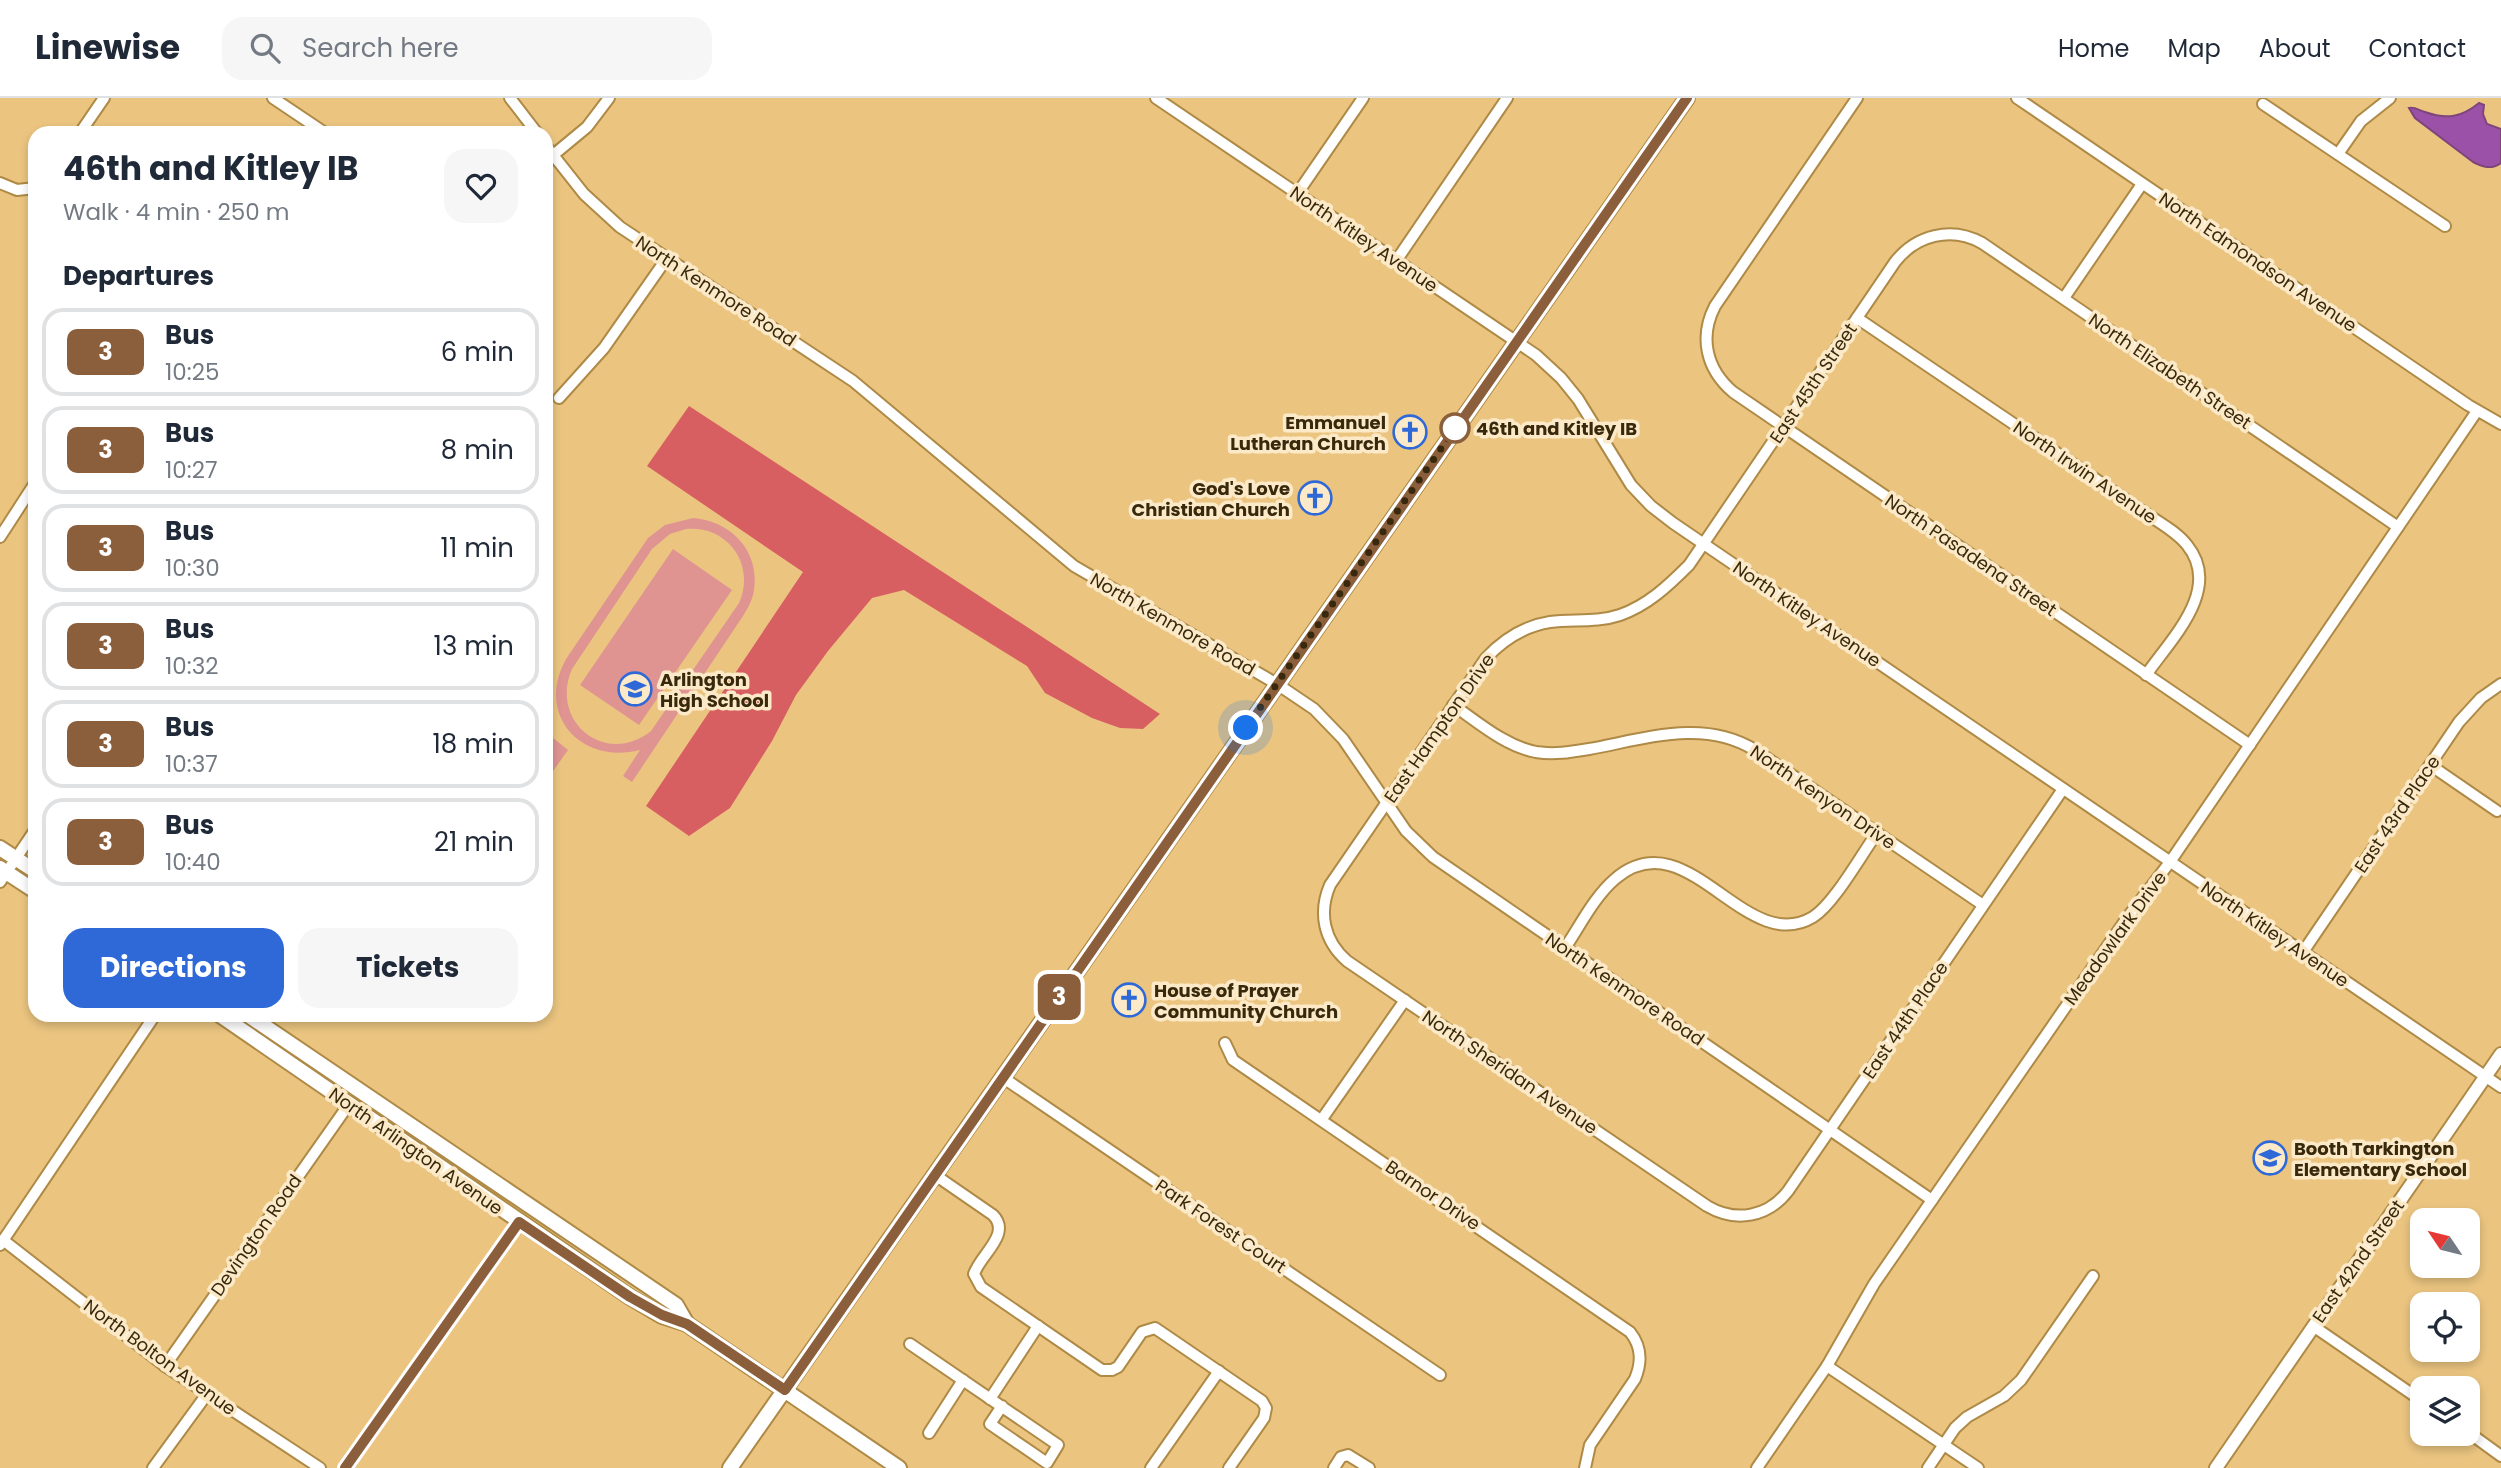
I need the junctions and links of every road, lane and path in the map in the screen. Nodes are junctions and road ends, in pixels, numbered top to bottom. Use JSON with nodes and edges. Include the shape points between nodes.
{"nodes":[{"id":1,"x":104,"y":98,"type":"edge"},
{"id":2,"x":273,"y":98,"type":"edge"},
{"id":3,"x":295,"y":98,"type":"edge"},
{"id":4,"x":510,"y":98,"type":"edge"},
{"id":5,"x":609,"y":98,"type":"edge"},
{"id":6,"x":1156,"y":98,"type":"edge"},
{"id":7,"x":1363,"y":98,"type":"edge"},
{"id":8,"x":1507,"y":98,"type":"edge"},
{"id":9,"x":1687,"y":98,"type":"edge"},
{"id":10,"x":1857,"y":98,"type":"edge"},
{"id":11,"x":2017,"y":98,"type":"edge"},
{"id":12,"x":2390,"y":98,"type":"edge"},
{"id":13,"x":2263,"y":104,"type":"dead end"},
{"id":14,"x":288,"y":108,"type":"junction"},
{"id":15,"x":85,"y":126,"type":"edge"},
{"id":16,"x":315,"y":126,"type":"edge"},
{"id":17,"x":532,"y":126,"type":"edge"},
{"id":18,"x":553,"y":151,"type":"edge"},
{"id":19,"x":2338,"y":154,"type":"junction"},
{"id":20,"x":553,"y":160,"type":"edge"},
{"id":21,"x":0,"y":183,"type":"edge"},
{"id":22,"x":2143,"y":184,"type":"junction"},
{"id":23,"x":28,"y":189,"type":"edge"},
{"id":24,"x":1297,"y":194,"type":"junction"},
{"id":25,"x":2445,"y":226,"type":"dead end"},
{"id":26,"x":1935,"y":235,"type":"joint"},
{"id":27,"x":667,"y":258,"type":"junction"},
{"id":28,"x":1396,"y":261,"type":"junction"},
{"id":29,"x":2064,"y":298,"type":"junction"},
{"id":30,"x":1857,"y":318,"type":"junction"},
{"id":31,"x":1516,"y":341,"type":"junction"},
{"id":32,"x":559,"y":398,"type":"dead end"},
{"id":33,"x":2477,"y":411,"type":"junction"},
{"id":34,"x":2501,"y":424,"type":"edge"},
{"id":35,"x":1783,"y":426,"type":"junction"},
{"id":36,"x":28,"y":494,"type":"edge"},
{"id":37,"x":2398,"y":527,"type":"junction"},
{"id":38,"x":0,"y":537,"type":"edge"},
{"id":39,"x":1703,"y":544,"type":"junction"},
{"id":40,"x":2147,"y":675,"type":"junction"},
{"id":41,"x":1277,"y":684,"type":"junction"},
{"id":42,"x":2501,"y":684,"type":"edge"},
{"id":43,"x":1453,"y":705,"type":"junction"},
{"id":44,"x":2250,"y":746,"type":"junction"},
{"id":45,"x":2430,"y":765,"type":"junction"},
{"id":46,"x":2063,"y":789,"type":"junction"},
{"id":47,"x":1387,"y":802,"type":"junction"},
{"id":48,"x":2497,"y":811,"type":"dead end"},
{"id":49,"x":1877,"y":833,"type":"junction"},
{"id":50,"x":28,"y":841,"type":"edge"},
{"id":51,"x":0,"y":848,"type":"edge"},
{"id":52,"x":16,"y":859,"type":"junction"},
{"id":53,"x":2170,"y":862,"type":"junction"},
{"id":54,"x":28,"y":867,"type":"edge"},
{"id":55,"x":2,"y":874,"type":"edge"},
{"id":56,"x":28,"y":887,"type":"edge"},
{"id":57,"x":1983,"y":905,"type":"junction"},
{"id":58,"x":1324,"y":908,"type":"joint"},
{"id":59,"x":1565,"y":948,"type":"junction"},
{"id":60,"x":2303,"y":953,"type":"junction"},
{"id":61,"x":1405,"y":1000,"type":"junction"},
{"id":62,"x":150,"y":1022,"type":"edge"},
{"id":63,"x":230,"y":1022,"type":"edge"},
{"id":64,"x":258,"y":1022,"type":"edge"},
{"id":65,"x":1225,"y":1042,"type":"dead end"},
{"id":66,"x":2501,"y":1054,"type":"edge"},
{"id":67,"x":2485,"y":1076,"type":"junction"},
{"id":68,"x":1002,"y":1077,"type":"junction"},
{"id":69,"x":2501,"y":1087,"type":"edge"},
{"id":70,"x":349,"y":1104,"type":"junction"},
{"id":71,"x":1322,"y":1119,"type":"junction"},
{"id":72,"x":1830,"y":1130,"type":"junction"},
{"id":73,"x":934,"y":1175,"type":"junction"},
{"id":74,"x":1932,"y":1200,"type":"junction"},
{"id":75,"x":1724,"y":1214,"type":"joint"},
{"id":76,"x":519,"y":1222,"type":"junction"},
{"id":77,"x":2,"y":1242,"type":"edge"},
{"id":78,"x":2092,"y":1276,"type":"dead end"},
{"id":79,"x":687,"y":1324,"type":"junction"},
{"id":80,"x":1038,"y":1326,"type":"junction"},
{"id":81,"x":2313,"y":1326,"type":"junction"},
{"id":82,"x":911,"y":1344,"type":"dead end"},
{"id":83,"x":165,"y":1366,"type":"junction"},
{"id":84,"x":1827,"y":1366,"type":"junction"},
{"id":85,"x":1219,"y":1371,"type":"junction"},
{"id":86,"x":1440,"y":1375,"type":"dead end"},
{"id":87,"x":963,"y":1380,"type":"junction"},
{"id":88,"x":785,"y":1390,"type":"junction"},
{"id":89,"x":2410,"y":1393,"type":"edge"},
{"id":90,"x":207,"y":1394,"type":"junction"},
{"id":91,"x":990,"y":1399,"type":"junction"},
{"id":92,"x":1002,"y":1406,"type":"junction"},
{"id":93,"x":929,"y":1433,"type":"dead end"},
{"id":94,"x":2480,"y":1441,"type":"edge"},
{"id":95,"x":1944,"y":1445,"type":"junction"},
{"id":96,"x":2501,"y":1455,"type":"edge"},
{"id":97,"x":153,"y":1468,"type":"edge"},
{"id":98,"x":320,"y":1468,"type":"edge"},
{"id":99,"x":345,"y":1468,"type":"edge"},
{"id":100,"x":730,"y":1468,"type":"edge"},
{"id":101,"x":899,"y":1468,"type":"edge"},
{"id":102,"x":1151,"y":1468,"type":"edge"},
{"id":103,"x":1229,"y":1468,"type":"edge"},
{"id":104,"x":1334,"y":1468,"type":"edge"},
{"id":105,"x":1369,"y":1468,"type":"edge"},
{"id":106,"x":1585,"y":1468,"type":"edge"},
{"id":107,"x":1758,"y":1468,"type":"edge"},
{"id":108,"x":1928,"y":1468,"type":"edge"},
{"id":109,"x":1978,"y":1468,"type":"edge"},
{"id":110,"x":2216,"y":1468,"type":"edge"}],
"edges":[{"from":1,"to":15,"type":"street"},
{"from":2,"to":14,"type":"street"},
{"from":3,"to":14,"type":"street"},
{"from":4,"to":17,"type":"street"},
{"from":5,"to":18,"type":"street","via":[[587,127]]},
{"from":6,"to":24,"type":"street","name":"North Kitley Avenue"},
{"from":7,"to":24,"type":"street"},
{"from":8,"to":28,"type":"street"},
{"from":9,"to":31,"type":"main road"},
{"from":10,"to":35,"type":"street","name":"North Pasadena Street","via":[[1715,306],[1707,327],[1707,351],[1724,384]]},
{"from":11,"to":22,"type":"street","name":"North Edmondson Avenue"},
{"from":12,"to":19,"type":"street","via":[[2361,121]]},
{"from":13,"to":19,"type":"street"},
{"from":14,"to":16,"type":"street"},
{"from":19,"to":25,"type":"street"},
{"from":20,"to":27,"type":"street","name":"North Kenmore Road","via":[[601,212]]},
{"from":21,"to":23,"type":"street","via":[[15,190]]},
{"from":22,"to":29,"type":"street"},
{"from":22,"to":33,"type":"street","name":"North Edmondson Avenue"},
{"from":24,"to":28,"type":"street","name":"North Kitley Avenue"},
{"from":26,"to":29,"type":"street","name":"North Elizabeth Street","via":[[1978,240]]},
{"from":26,"to":30,"type":"street","name":"East 45th Street","via":[[1917,242],[1898,258]]},
{"from":27,"to":32,"type":"street","via":[[604,348]]},
{"from":27,"to":41,"type":"street","name":"North Kenmore Road","via":[[853,381],[1074,566]]},
{"from":28,"to":31,"type":"street","name":"North Kitley Avenue"},
{"from":29,"to":37,"type":"street","name":"North Elizabeth Street"},
{"from":30,"to":35,"type":"street","name":"East 45th Street"},
{"from":30,"to":40,"type":"street","name":"North Irwin Avenue","via":[[2187,545],[2199,571],[2198,594]]},
{"from":31,"to":39,"type":"street","name":"North Kitley Avenue","via":[[1575,395],[1637,492]]},
{"from":31,"to":41,"type":"main road"},
{"from":33,"to":34,"type":"street","name":"North Edmondson Avenue"},
{"from":33,"to":37,"type":"street","name":"Meadowlark Drive"},
{"from":35,"to":39,"type":"street","name":"East 45th Street"},
{"from":35,"to":40,"type":"street","name":"North Pasadena Street"},
{"from":36,"to":38,"type":"street"},
{"from":37,"to":44,"type":"street","name":"Meadowlark Drive"},
{"from":39,"to":43,"type":"street","name":"East Hampton Drive","via":[[1666,588],[1640,606],[1596,620],[1536,625],[1510,636],[1486,657]]},
{"from":39,"to":46,"type":"street","name":"North Kitley Avenue"},
{"from":40,"to":44,"type":"street","name":"North Pasadena Street"},
{"from":41,"to":47,"type":"street","name":"North Kenmore Road","via":[[1337,732]]},
{"from":41,"to":68,"type":"main road"},
{"from":42,"to":45,"type":"street","name":"East 43rd Place","via":[[2465,715]]},
{"from":43,"to":47,"type":"street","name":"East Hampton Drive"},
{"from":43,"to":49,"type":"street","name":"North Kenyon Drive","via":[[1511,744],[1547,753],[1678,733],[1721,735],[1755,750]]},
{"from":44,"to":53,"type":"street","name":"Meadowlark Drive"},
{"from":45,"to":48,"type":"street"},
{"from":45,"to":60,"type":"street","name":"East 43rd Place"},
{"from":46,"to":53,"type":"street","name":"North Kitley Avenue"},
{"from":46,"to":57,"type":"street","name":"East 44th Place"},
{"from":47,"to":58,"type":"street","name":"East Hampton Drive","via":[[1330,885]]},
{"from":47,"to":59,"type":"street","name":"North Kenmore Road","via":[[1409,834],[1433,857]]},
{"from":49,"to":57,"type":"street","name":"North Kenyon Drive"},
{"from":49,"to":59,"type":"street","via":[[1827,905],[1804,921],[1781,925],[1763,920],[1689,873],[1653,864],[1615,879]]},
{"from":50,"to":52,"type":"street"},
{"from":51,"to":52,"type":"main road"},
{"from":52,"to":54,"type":"main road"},
{"from":52,"to":55,"type":"street"},
{"from":53,"to":60,"type":"street","name":"North Kitley Avenue"},
{"from":53,"to":74,"type":"street","name":"Meadowlark Drive"},
{"from":55,"to":56,"type":"main road"},
{"from":57,"to":72,"type":"street","name":"East 44th Place"},
{"from":58,"to":61,"type":"street","name":"North Sheridan Avenue","via":[[1326,931],[1341,956]]},
{"from":59,"to":72,"type":"street","name":"North Kenmore Road"},
{"from":60,"to":67,"type":"street","name":"North Kitley Avenue"},
{"from":61,"to":71,"type":"street"},
{"from":61,"to":75,"type":"street","name":"North Sheridan Avenue"},
{"from":62,"to":77,"type":"street"},
{"from":63,"to":70,"type":"main road","name":"North Arlington Avenue"},
{"from":64,"to":79,"type":"main road","name":"North Arlington Avenue","via":[[676,1305]]},
{"from":65,"to":71,"type":"street","name":"Barnor Drive","via":[[1233,1060]]},
{"from":66,"to":67,"type":"street","name":"East 42nd Street"},
{"from":67,"to":69,"type":"street","name":"North Kitley Avenue"},
{"from":67,"to":81,"type":"street","name":"East 42nd Street"},
{"from":68,"to":73,"type":"main road"},
{"from":68,"to":86,"type":"street","name":"Park Forest Court"},
{"from":70,"to":76,"type":"main road","name":"North Arlington Avenue"},
{"from":70,"to":83,"type":"street","name":"Devington Road"},
{"from":71,"to":106,"type":"street","name":"Barnor Drive","via":[[1626,1328],[1635,1339],[1640,1367],[1590,1445]]},
{"from":72,"to":74,"type":"street","name":"North Kenmore Road"},
{"from":72,"to":75,"type":"street","name":"East 44th Place","via":[[1776,1204],[1747,1216]]},
{"from":73,"to":80,"type":"street","via":[[997,1218],[999,1234],[976,1267],[975,1279]]},
{"from":73,"to":88,"type":"main road"},
{"from":74,"to":84,"type":"street","name":"Meadowlark Drive","via":[[1874,1284]]},
{"from":76,"to":79,"type":"main road","name":"North Arlington Avenue","via":[[630,1297]]},
{"from":76,"to":99,"type":"street"},
{"from":77,"to":83,"type":"street","name":"North Bolton Avenue"},
{"from":78,"to":95,"type":"street","via":[[2021,1380],[1967,1417]]},
{"from":79,"to":88,"type":"main road","name":"North Arlington Avenue"},
{"from":80,"to":85,"type":"street","via":[[1104,1371],[1118,1367],[1142,1332],[1155,1328]]},
{"from":80,"to":91,"type":"street"},
{"from":81,"to":89,"type":"street"},
{"from":81,"to":110,"type":"street","name":"East 42nd Street"},
{"from":82,"to":87,"type":"street"},
{"from":83,"to":90,"type":"street","name":"North Bolton Avenue"},
{"from":84,"to":95,"type":"street"},
{"from":84,"to":107,"type":"street","name":"Meadowlark Drive"},
{"from":85,"to":102,"type":"street"},
{"from":85,"to":103,"type":"street","via":[[1266,1408],[1264,1419]]},
{"from":87,"to":91,"type":"street"},
{"from":87,"to":93,"type":"street"},
{"from":88,"to":100,"type":"main road"},
{"from":88,"to":101,"type":"main road","name":"North Arlington Avenue"},
{"from":90,"to":97,"type":"street"},
{"from":90,"to":98,"type":"street","name":"North Bolton Avenue"},
{"from":91,"to":92,"type":"street"},
{"from":92,"to":92,"type":"street","via":[[990,1424],[1047,1463],[1058,1445]]},
{"from":94,"to":96,"type":"street"},
{"from":95,"to":108,"type":"street"},
{"from":95,"to":109,"type":"street"},
{"from":104,"to":105,"type":"street","via":[[1348,1454]]}]}
